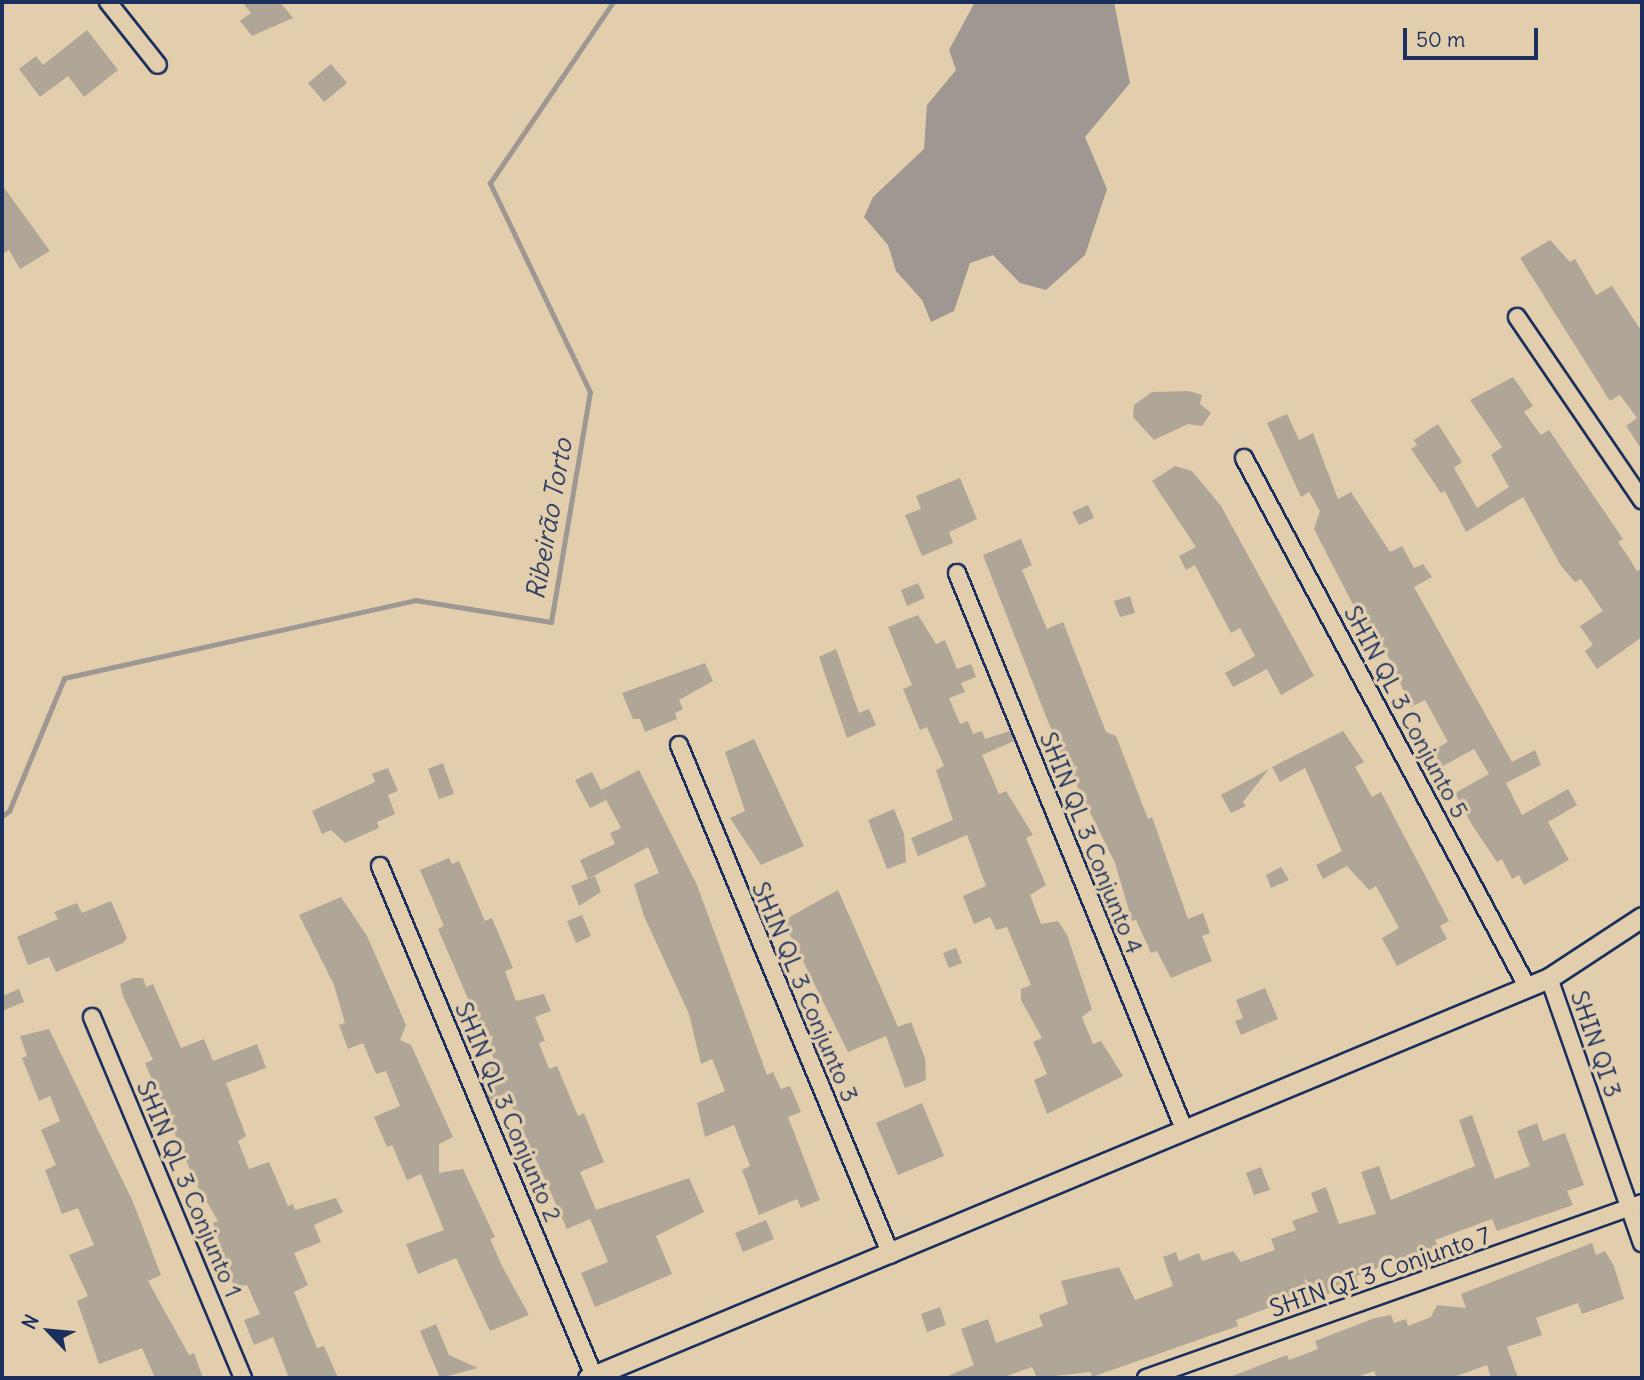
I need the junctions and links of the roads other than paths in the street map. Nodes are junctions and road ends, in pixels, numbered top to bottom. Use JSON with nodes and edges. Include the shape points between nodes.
{"nodes":[{"id":1,"x":108,"y":2,"type":"edge"},
{"id":2,"x":158,"y":65,"type":"dead end"},
{"id":3,"x":1517,"y":317,"type":"dead end"},
{"id":4,"x":1244,"y":458,"type":"dead end"},
{"id":5,"x":1642,"y":500,"type":"edge"},
{"id":6,"x":957,"y":573,"type":"dead end"},
{"id":7,"x":679,"y":745,"type":"dead end"},
{"id":8,"x":380,"y":866,"type":"dead end"},
{"id":9,"x":1642,"y":917,"type":"edge"},
{"id":10,"x":1549,"y":978,"type":"junction"},
{"id":11,"x":1528,"y":988,"type":"junction"},
{"id":12,"x":92,"y":1017,"type":"dead end"},
{"id":13,"x":1184,"y":1129,"type":"junction"},
{"id":14,"x":1636,"y":1205,"type":"edge"},
{"id":15,"x":1642,"y":1243,"type":"edge"},
{"id":16,"x":891,"y":1255,"type":"junction"},
{"id":17,"x":617,"y":1373,"type":"edge"},
{"id":18,"x":591,"y":1377,"type":"edge"},
{"id":19,"x":243,"y":1378,"type":"edge"},
{"id":20,"x":1146,"y":1378,"type":"edge"}],
"edges":[{"from":1,"to":2,"type":"street"},
{"from":3,"to":5,"type":"street"},
{"from":4,"to":11,"type":"street","name":"SHIN QL 3 Conjunto 5"},
{"from":6,"to":13,"type":"street","name":"SHIN QL 3 Conjunto 4"},
{"from":7,"to":16,"type":"street","name":"SHIN QL 3 Conjunto 3"},
{"from":8,"to":18,"type":"street","name":"SHIN QL 3 Conjunto 2"},
{"from":9,"to":10,"type":"street"},
{"from":10,"to":11,"type":"street"},
{"from":10,"to":14,"type":"street","name":"SHIN QI 3"},
{"from":11,"to":13,"type":"street"},
{"from":12,"to":19,"type":"street","name":"SHIN QL 3 Conjunto 1"},
{"from":13,"to":16,"type":"street"},
{"from":14,"to":15,"type":"street","name":"SHIN QI 3"},
{"from":14,"to":20,"type":"street","name":"SHIN QI 3 Conjunto 7"},
{"from":16,"to":17,"type":"street"},
{"from":17,"to":18,"type":"street"}]}
